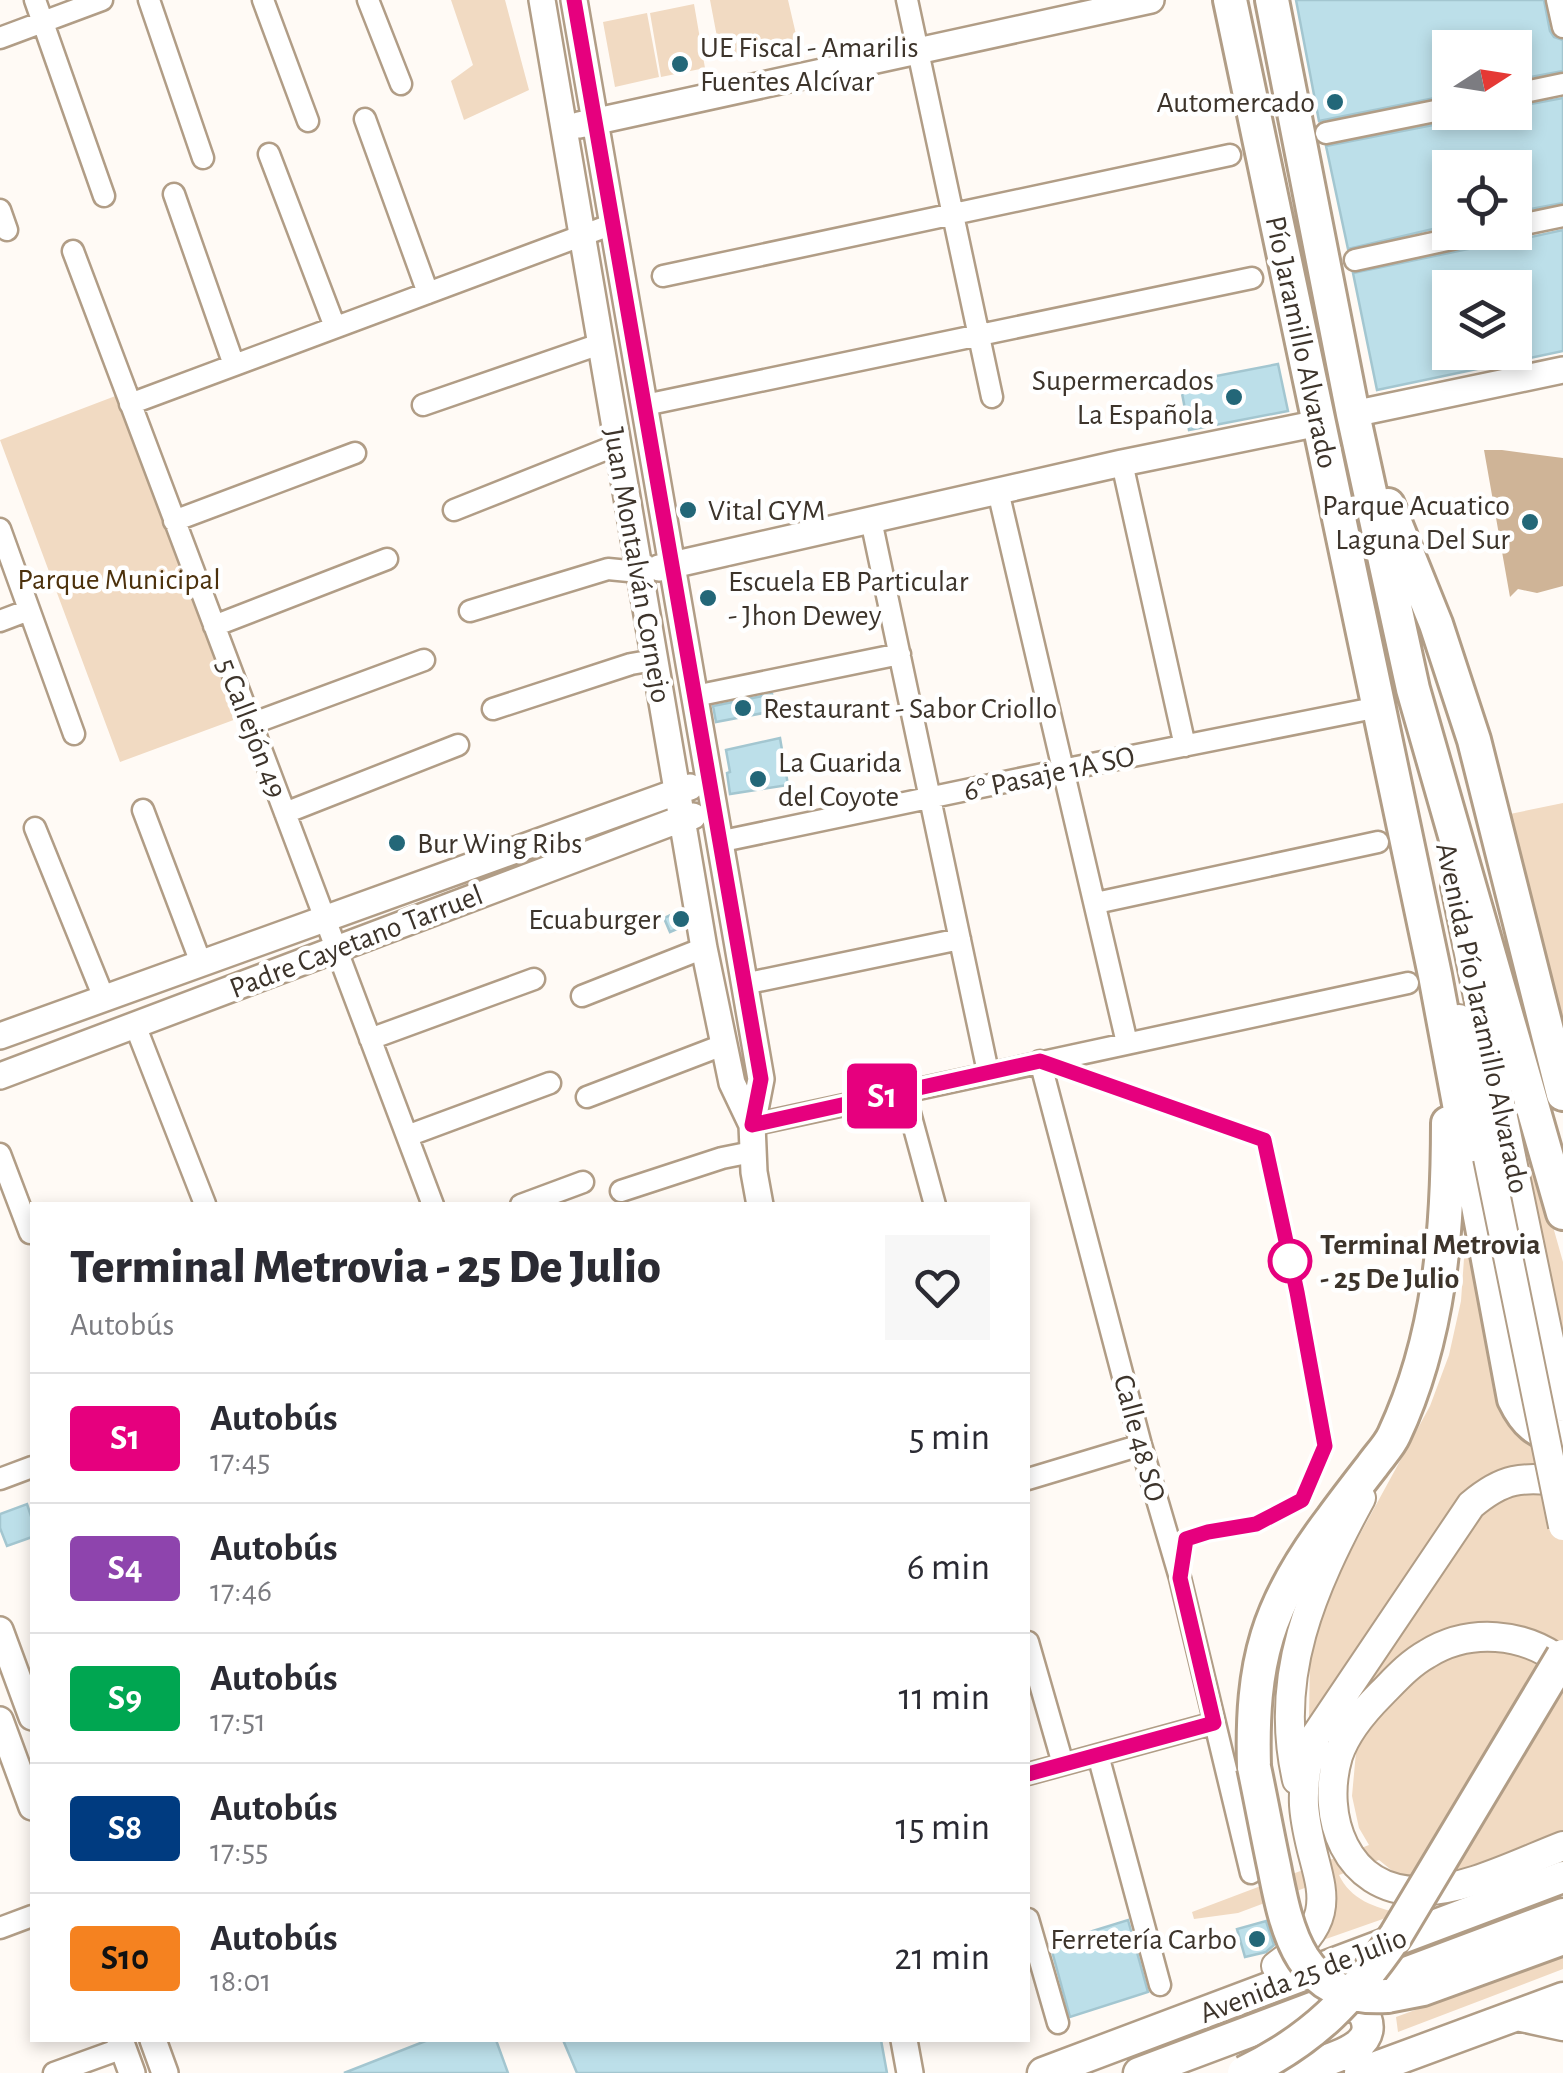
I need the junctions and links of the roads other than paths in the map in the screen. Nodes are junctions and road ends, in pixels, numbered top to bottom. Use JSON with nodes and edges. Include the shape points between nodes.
{"nodes":[{"id":1,"x":34,"y":0,"type":"edge"},
{"id":2,"x":102,"y":0,"type":"edge"},
{"id":3,"x":149,"y":0,"type":"edge"},
{"id":4,"x":263,"y":0,"type":"edge"},
{"id":5,"x":368,"y":0,"type":"edge"},
{"id":6,"x":542,"y":0,"type":"edge"},
{"id":7,"x":574,"y":0,"type":"edge"},
{"id":8,"x":908,"y":0,"type":"edge"},
{"id":9,"x":1151,"y":0,"type":"edge"},
{"id":10,"x":1230,"y":0,"type":"edge"},
{"id":11,"x":1272,"y":0,"type":"edge"},
{"id":12,"x":1557,"y":0,"type":"edge"},
{"id":13,"x":42,"y":22,"type":"junction"},
{"id":14,"x":1563,"y":27,"type":"edge"},
{"id":15,"x":0,"y":38,"type":"edge"},
{"id":16,"x":918,"y":52,"type":"junction"},
{"id":17,"x":401,"y":84,"type":"dead end"},
{"id":18,"x":1563,"y":84,"type":"edge"},
{"id":19,"x":1532,"y":90,"type":"edge"},
{"id":20,"x":1432,"y":112,"type":"edge"},
{"id":21,"x":364,"y":120,"type":"dead end"},
{"id":22,"x":308,"y":121,"type":"dead end"},
{"id":23,"x":595,"y":121,"type":"junction"},
{"id":24,"x":564,"y":128,"type":"junction"},
{"id":25,"x":1326,"y":134,"type":"dead end"},
{"id":26,"x":270,"y":154,"type":"dead end"},
{"id":27,"x":1230,"y":155,"type":"dead end"},
{"id":28,"x":203,"y":158,"type":"dead end"},
{"id":29,"x":174,"y":194,"type":"dead end"},
{"id":30,"x":104,"y":196,"type":"dead end"},
{"id":31,"x":953,"y":213,"type":"junction"},
{"id":32,"x":1563,"y":216,"type":"edge"},
{"id":33,"x":1532,"y":222,"type":"edge"},
{"id":34,"x":613,"y":224,"type":"junction"},
{"id":35,"x":582,"y":236,"type":"junction"},
{"id":36,"x":1432,"y":243,"type":"edge"},
{"id":37,"x":73,"y":250,"type":"dead end"},
{"id":38,"x":1355,"y":260,"type":"dead end"},
{"id":39,"x":664,"y":276,"type":"dead end"},
{"id":40,"x":1252,"y":278,"type":"dead end"},
{"id":41,"x":428,"y":293,"type":"junction"},
{"id":42,"x":334,"y":328,"type":"junction"},
{"id":43,"x":979,"y":335,"type":"junction"},
{"id":44,"x":600,"y":344,"type":"junction"},
{"id":45,"x":234,"y":364,"type":"junction"},
{"id":46,"x":1563,"y":370,"type":"edge"},
{"id":47,"x":992,"y":397,"type":"dead end"},
{"id":48,"x":130,"y":404,"type":"junction"},
{"id":49,"x":423,"y":405,"type":"dead end"},
{"id":50,"x":645,"y":405,"type":"junction"},
{"id":51,"x":1319,"y":423,"type":"junction"},
{"id":52,"x":1355,"y":425,"type":"junction"},
{"id":53,"x":617,"y":444,"type":"junction"},
{"id":54,"x":355,"y":453,"type":"dead end"},
{"id":55,"x":1122,"y":463,"type":"junction"},
{"id":56,"x":998,"y":491,"type":"junction"},
{"id":57,"x":454,"y":510,"type":"dead end"},
{"id":58,"x":871,"y":520,"type":"junction"},
{"id":59,"x":174,"y":521,"type":"junction"},
{"id":60,"x":0,"y":529,"type":"edge"},
{"id":61,"x":387,"y":558,"type":"dead end"},
{"id":62,"x":674,"y":565,"type":"junction"},
{"id":63,"x":638,"y":572,"type":"junction"},
{"id":64,"x":29,"y":610,"type":"junction"},
{"id":65,"x":470,"y":611,"type":"dead end"},
{"id":66,"x":0,"y":621,"type":"edge"},
{"id":67,"x":214,"y":626,"type":"junction"},
{"id":68,"x":900,"y":654,"type":"junction"},
{"id":69,"x":424,"y":660,"type":"dead end"},
{"id":70,"x":654,"y":660,"type":"junction"},
{"id":71,"x":1413,"y":689,"type":"junction"},
{"id":72,"x":695,"y":696,"type":"junction"},
{"id":73,"x":1380,"y":707,"type":"junction"},
{"id":74,"x":493,"y":710,"type":"dead end"},
{"id":75,"x":251,"y":724,"type":"junction"},
{"id":76,"x":74,"y":734,"type":"dead end"},
{"id":77,"x":458,"y":745,"type":"dead end"},
{"id":78,"x":1185,"y":746,"type":"junction"},
{"id":79,"x":1062,"y":770,"type":"junction"},
{"id":80,"x":708,"y":780,"type":"junction"},
{"id":81,"x":677,"y":792,"type":"junction"},
{"id":82,"x":930,"y":798,"type":"junction"},
{"id":83,"x":144,"y":810,"type":"dead end"},
{"id":84,"x":714,"y":812,"type":"junction"},
{"id":85,"x":285,"y":814,"type":"junction"},
{"id":86,"x":680,"y":819,"type":"junction"},
{"id":87,"x":35,"y":828,"type":"dead end"},
{"id":88,"x":718,"y":842,"type":"junction"},
{"id":89,"x":1378,"y":842,"type":"dead end"},
{"id":90,"x":1411,"y":860,"type":"junction"},
{"id":91,"x":1096,"y":903,"type":"junction"},
{"id":92,"x":324,"y":919,"type":"junction"},
{"id":93,"x":960,"y":939,"type":"junction"},
{"id":94,"x":704,"y":948,"type":"junction"},
{"id":95,"x":336,"y":949,"type":"junction"},
{"id":96,"x":201,"y":963,"type":"junction"},
{"id":97,"x":534,"y":979,"type":"dead end"},
{"id":98,"x":1422,"y":979,"type":"junction"},
{"id":99,"x":744,"y":984,"type":"junction"},
{"id":100,"x":582,"y":996,"type":"dead end"},
{"id":101,"x":104,"y":998,"type":"junction"},
{"id":102,"x":136,"y":1025,"type":"junction"},
{"id":103,"x":2,"y":1028,"type":"edge"},
{"id":104,"x":370,"y":1039,"type":"junction"},
{"id":105,"x":723,"y":1044,"type":"junction"},
{"id":106,"x":1127,"y":1044,"type":"junction"},
{"id":107,"x":1040,"y":1061,"type":"junction"},
{"id":108,"x":988,"y":1072,"type":"junction"},
{"id":109,"x":0,"y":1076,"type":"edge"},
{"id":110,"x":550,"y":1083,"type":"dead end"},
{"id":111,"x":904,"y":1092,"type":"junction"},
{"id":112,"x":1563,"y":1094,"type":"edge"},
{"id":113,"x":587,"y":1097,"type":"dead end"},
{"id":114,"x":752,"y":1125,"type":"junction"},
{"id":115,"x":407,"y":1136,"type":"junction"},
{"id":116,"x":752,"y":1152,"type":"junction"},
{"id":117,"x":0,"y":1154,"type":"edge"},
{"id":118,"x":1500,"y":1155,"type":"junction"},
{"id":119,"x":583,"y":1182,"type":"dead end"},
{"id":120,"x":622,"y":1190,"type":"dead end"},
{"id":121,"x":204,"y":1202,"type":"edge"},
{"id":122,"x":432,"y":1202,"type":"edge"},
{"id":123,"x":528,"y":1202,"type":"edge"},
{"id":124,"x":760,"y":1202,"type":"edge"},
{"id":125,"x":934,"y":1202,"type":"edge"},
{"id":126,"x":1563,"y":1213,"type":"edge"},
{"id":127,"x":30,"y":1233,"type":"dead end"},
{"id":128,"x":1563,"y":1407,"type":"edge"},
{"id":129,"x":1563,"y":1437,"type":"edge"},
{"id":130,"x":1392,"y":1439,"type":"junction"},
{"id":131,"x":1142,"y":1446,"type":"junction"},
{"id":132,"x":30,"y":1467,"type":"edge"},
{"id":133,"x":0,"y":1478,"type":"edge"},
{"id":134,"x":1030,"y":1478,"type":"edge"},
{"id":135,"x":1563,"y":1482,"type":"edge"},
{"id":136,"x":1563,"y":1526,"type":"edge"},
{"id":137,"x":0,"y":1630,"type":"edge"},
{"id":138,"x":1030,"y":1649,"type":"edge"},
{"id":139,"x":1563,"y":1660,"type":"edge"},
{"id":140,"x":30,"y":1707,"type":"edge"},
{"id":141,"x":30,"y":1710,"type":"edge"},
{"id":142,"x":0,"y":1719,"type":"edge"},
{"id":143,"x":1214,"y":1723,"type":"junction"},
{"id":144,"x":1098,"y":1755,"type":"junction"},
{"id":145,"x":1063,"y":1764,"type":"junction"},
{"id":146,"x":1030,"y":1773,"type":"edge"},
{"id":147,"x":30,"y":1802,"type":"edge"},
{"id":148,"x":1304,"y":1806,"type":"junction"},
{"id":149,"x":1563,"y":1846,"type":"edge"},
{"id":150,"x":1251,"y":1873,"type":"dead end"},
{"id":151,"x":1563,"y":1877,"type":"edge"},
{"id":152,"x":1563,"y":1914,"type":"edge"},
{"id":153,"x":30,"y":1917,"type":"edge"},
{"id":154,"x":1030,"y":1925,"type":"edge"},
{"id":155,"x":0,"y":1928,"type":"edge"},
{"id":156,"x":1563,"y":1938,"type":"edge"},
{"id":157,"x":1276,"y":1966,"type":"joint"},
{"id":158,"x":1160,"y":1985,"type":"dead end"},
{"id":159,"x":1563,"y":1998,"type":"edge"},
{"id":160,"x":1223,"y":2006,"type":"junction"},
{"id":161,"x":1517,"y":2015,"type":"junction"},
{"id":162,"x":1283,"y":2019,"type":"junction"},
{"id":163,"x":1058,"y":2023,"type":"dead end"},
{"id":164,"x":1563,"y":2025,"type":"edge"},
{"id":165,"x":154,"y":2042,"type":"edge"},
{"id":166,"x":904,"y":2042,"type":"edge"},
{"id":167,"x":121,"y":2044,"type":"edge"},
{"id":168,"x":54,"y":2073,"type":"edge"},
{"id":169,"x":132,"y":2073,"type":"edge"},
{"id":170,"x":166,"y":2073,"type":"edge"},
{"id":171,"x":910,"y":2073,"type":"edge"},
{"id":172,"x":1043,"y":2073,"type":"edge"},
{"id":173,"x":1054,"y":2073,"type":"edge"},
{"id":174,"x":1140,"y":2073,"type":"edge"},
{"id":175,"x":1244,"y":2073,"type":"edge"},
{"id":176,"x":1289,"y":2073,"type":"edge"},
{"id":177,"x":1360,"y":2073,"type":"edge"}],
"edges":[{"from":1,"to":13,"type":"street"},
{"from":2,"to":13,"type":"street"},
{"from":3,"to":28,"type":"street"},
{"from":4,"to":22,"type":"street"},
{"from":5,"to":17,"type":"street"},
{"from":6,"to":24,"type":"street","name":"Juan Montalván Cornejo"},
{"from":7,"to":23,"type":"street","name":"Juan Montalván Cornejo"},
{"from":8,"to":16,"type":"street"},
{"from":9,"to":16,"type":"street"},
{"from":10,"to":51,"type":"highway","name":"Pío Jaramillo Alvarado"},
{"from":11,"to":52,"type":"highway","name":"Pío Jaramillo Alvarado"},
{"from":12,"to":14,"type":"street"},
{"from":13,"to":15,"type":"street"},
{"from":13,"to":30,"type":"street"},
{"from":16,"to":23,"type":"street"},
{"from":16,"to":31,"type":"street"},
{"from":18,"to":19,"type":"street"},
{"from":20,"to":25,"type":"street"},
{"from":21,"to":41,"type":"street"},
{"from":23,"to":24,"type":"street"},
{"from":23,"to":34,"type":"street","name":"Juan Montalván Cornejo"},
{"from":24,"to":35,"type":"street","name":"Juan Montalván Cornejo"},
{"from":26,"to":42,"type":"street"},
{"from":27,"to":31,"type":"street"},
{"from":29,"to":45,"type":"street"},
{"from":31,"to":39,"type":"street"},
{"from":31,"to":43,"type":"street"},
{"from":32,"to":33,"type":"street"},
{"from":34,"to":35,"type":"street"},
{"from":34,"to":50,"type":"street","name":"Juan Montalván Cornejo"},
{"from":35,"to":41,"type":"street"},
{"from":35,"to":44,"type":"street","name":"Juan Montalván Cornejo"},
{"from":36,"to":38,"type":"street"},
{"from":37,"to":48,"type":"street","name":"5 Callejón 49"},
{"from":40,"to":43,"type":"street"},
{"from":41,"to":42,"type":"street"},
{"from":42,"to":45,"type":"street"},
{"from":43,"to":47,"type":"street"},
{"from":43,"to":50,"type":"street"},
{"from":44,"to":49,"type":"street"},
{"from":44,"to":53,"type":"street","name":"Juan Montalván Cornejo"},
{"from":45,"to":48,"type":"street"},
{"from":46,"to":52,"type":"street"},
{"from":48,"to":59,"type":"street","name":"5 Callejón 49"},
{"from":50,"to":62,"type":"street","name":"Juan Montalván Cornejo"},
{"from":51,"to":55,"type":"street"},
{"from":51,"to":73,"type":"highway","name":"Pío Jaramillo Alvarado"},
{"from":52,"to":71,"type":"highway","name":"Pío Jaramillo Alvarado"},
{"from":52,"to":112,"type":"highway","via":[[1468,721]]},
{"from":53,"to":57,"type":"street"},
{"from":53,"to":63,"type":"street","name":"Juan Montalván Cornejo"},
{"from":54,"to":59,"type":"street"},
{"from":55,"to":56,"type":"street"},
{"from":55,"to":78,"type":"street"},
{"from":56,"to":58,"type":"street"},
{"from":56,"to":79,"type":"street"},
{"from":58,"to":62,"type":"street"},
{"from":58,"to":68,"type":"street"},
{"from":59,"to":67,"type":"street","name":"5 Callejón 49"},
{"from":60,"to":64,"type":"street"},
{"from":61,"to":67,"type":"street"},
{"from":62,"to":63,"type":"street"},
{"from":62,"to":72,"type":"street","name":"Juan Montalván Cornejo"},
{"from":63,"to":65,"type":"street","via":[[608,568]]},
{"from":63,"to":70,"type":"street","name":"Juan Montalván Cornejo"},
{"from":64,"to":66,"type":"street"},
{"from":64,"to":76,"type":"street"},
{"from":67,"to":75,"type":"street","name":"5 Callejón 49"},
{"from":68,"to":72,"type":"street"},
{"from":68,"to":82,"type":"street"},
{"from":69,"to":75,"type":"street"},
{"from":70,"to":74,"type":"street"},
{"from":70,"to":81,"type":"street","name":"Juan Montalván Cornejo"},
{"from":71,"to":118,"type":"main road","name":"Avenida Pío Jaramillo Alvarado"},
{"from":71,"to":126,"type":"highway","name":"Pío Jaramillo Alvarado"},
{"from":72,"to":80,"type":"street","name":"Juan Montalván Cornejo"},
{"from":73,"to":78,"type":"street","name":"6° Pasaje 1A SO"},
{"from":73,"to":90,"type":"highway","name":"Pío Jaramillo Alvarado"},
{"from":75,"to":85,"type":"street","name":"5 Callejón 49"},
{"from":77,"to":85,"type":"street"},
{"from":78,"to":79,"type":"street","name":"6° Pasaje 1A SO"},
{"from":79,"to":82,"type":"street","name":"6° Pasaje 1A SO"},
{"from":79,"to":91,"type":"street"},
{"from":80,"to":81,"type":"street","name":"Padre Cayetano Tarruel"},
{"from":80,"to":84,"type":"street","name":"Juan Montalván Cornejo"},
{"from":81,"to":86,"type":"street","name":"Juan Montalván Cornejo"},
{"from":81,"to":92,"type":"street","name":"Padre Cayetano Tarruel"},
{"from":82,"to":88,"type":"street","name":"6° Pasaje 1A SO"},
{"from":82,"to":93,"type":"street"},
{"from":83,"to":96,"type":"street"},
{"from":84,"to":86,"type":"street","name":"Padre Cayetano Tarruel"},
{"from":84,"to":88,"type":"street","name":"Juan Montalván Cornejo"},
{"from":85,"to":92,"type":"street","name":"5 Callejón 49"},
{"from":86,"to":94,"type":"street","name":"Juan Montalván Cornejo"},
{"from":86,"to":95,"type":"street","name":"Padre Cayetano Tarruel"},
{"from":87,"to":101,"type":"street"},
{"from":88,"to":99,"type":"street","name":"Juan Montalván Cornejo"},
{"from":89,"to":91,"type":"street"},
{"from":90,"to":98,"type":"highway","name":"Pío Jaramillo Alvarado"},
{"from":90,"to":118,"type":"main road","name":"Avenida Pío Jaramillo Alvarado"},
{"from":91,"to":106,"type":"street"},
{"from":92,"to":95,"type":"street","name":"5 Callejón 49"},
{"from":92,"to":96,"type":"street","name":"Padre Cayetano Tarruel"},
{"from":93,"to":99,"type":"street"},
{"from":93,"to":108,"type":"street"},
{"from":94,"to":100,"type":"street"},
{"from":94,"to":105,"type":"street","name":"Juan Montalván Cornejo"},
{"from":95,"to":102,"type":"street","name":"Padre Cayetano Tarruel"},
{"from":95,"to":104,"type":"street","name":"5 Callejón 49"},
{"from":96,"to":101,"type":"street","name":"Padre Cayetano Tarruel"},
{"from":97,"to":104,"type":"street"},
{"from":98,"to":106,"type":"street"},
{"from":98,"to":129,"type":"highway","via":[[1514,1399],[1530,1425]]},
{"from":98,"to":130,"type":"highway","via":[[1448,1124],[1446,1216],[1425,1352]]},
{"from":99,"to":114,"type":"street","name":"Juan Montalván Cornejo","via":[[761,1079]]},
{"from":101,"to":103,"type":"street","name":"Padre Cayetano Tarruel"},
{"from":102,"to":109,"type":"street","name":"Padre Cayetano Tarruel"},
{"from":102,"to":121,"type":"street"},
{"from":104,"to":115,"type":"street","name":"5 Callejón 49"},
{"from":105,"to":113,"type":"street"},
{"from":105,"to":114,"type":"street","name":"Juan Montalván Cornejo"},
{"from":106,"to":107,"type":"street"},
{"from":107,"to":108,"type":"street"},
{"from":107,"to":131,"type":"street","name":"Calle 48 SO"},
{"from":108,"to":111,"type":"street"},
{"from":110,"to":115,"type":"street"},
{"from":111,"to":114,"type":"street"},
{"from":111,"to":125,"type":"street"},
{"from":114,"to":116,"type":"street","name":"Juan Montalván Cornejo"},
{"from":115,"to":122,"type":"street","name":"5 Callejón 49"},
{"from":116,"to":120,"type":"street"},
{"from":116,"to":124,"type":"street","name":"Juan Montalván Cornejo"},
{"from":117,"to":127,"type":"street"},
{"from":118,"to":128,"type":"main road","name":"Avenida Pío Jaramillo Alvarado"},
{"from":118,"to":136,"type":"main road","name":"Avenida Pío Jaramillo Alvarado","bridge":true},
{"from":119,"to":123,"type":"street"},
{"from":130,"to":148,"type":"main road","via":[[1312,1600],[1294,1658],[1289,1710]]},
{"from":130,"to":156,"type":"highway","bridge":true,"via":[[1304,1557],[1270,1620],[1256,1683],[1254,1767],[1284,1916],[1308,1966],[1332,1986],[1374,1997],[1424,1989]]},
{"from":131,"to":134,"type":"street"},
{"from":131,"to":143,"type":"street","name":"Calle 48 SO"},
{"from":132,"to":133,"type":"street"},
{"from":135,"to":148,"type":"main road","via":[[1512,1481],[1471,1504],[1316,1736]]},
{"from":137,"to":140,"type":"street"},
{"from":138,"to":145,"type":"street"},
{"from":139,"to":149,"type":"main road","via":[[1502,1637],[1440,1647],[1404,1671],[1353,1726],[1338,1755],[1333,1796],[1355,1866],[1400,1890],[1465,1883]]},
{"from":139,"to":175,"type":"highway","bridge":true,"via":[[1367,1976],[1308,2035]]},
{"from":141,"to":142,"type":"street"},
{"from":142,"to":147,"type":"street"},
{"from":143,"to":144,"type":"street"},
{"from":143,"to":150,"type":"street","name":"Calle 48 SO"},
{"from":144,"to":145,"type":"street"},
{"from":144,"to":158,"type":"street"},
{"from":145,"to":146,"type":"street"},
{"from":148,"to":157,"type":"main road","via":[[1320,1914],[1307,1941]]},
{"from":151,"to":160,"type":"main road","name":"Avenida 25 de Julio"},
{"from":152,"to":162,"type":"main road","name":"Avenida 25 de Julio"},
{"from":153,"to":155,"type":"street"},
{"from":154,"to":163,"type":"street"},
{"from":157,"to":160,"type":"main road"},
{"from":159,"to":161,"type":"main road"},
{"from":160,"to":172,"type":"main road","name":"Avenida 25 de Julio"},
{"from":161,"to":164,"type":"main road"},
{"from":161,"to":177,"type":"main road"},
{"from":162,"to":173,"type":"main road"},
{"from":162,"to":174,"type":"main road","name":"Avenida 25 de Julio"},
{"from":162,"to":176,"type":"main road","via":[[1354,2006],[1366,2015],[1368,2031],[1356,2048]]},
{"from":165,"to":170,"type":"street"},
{"from":166,"to":171,"type":"street"},
{"from":167,"to":168,"type":"street"},
{"from":167,"to":169,"type":"street"}]}
